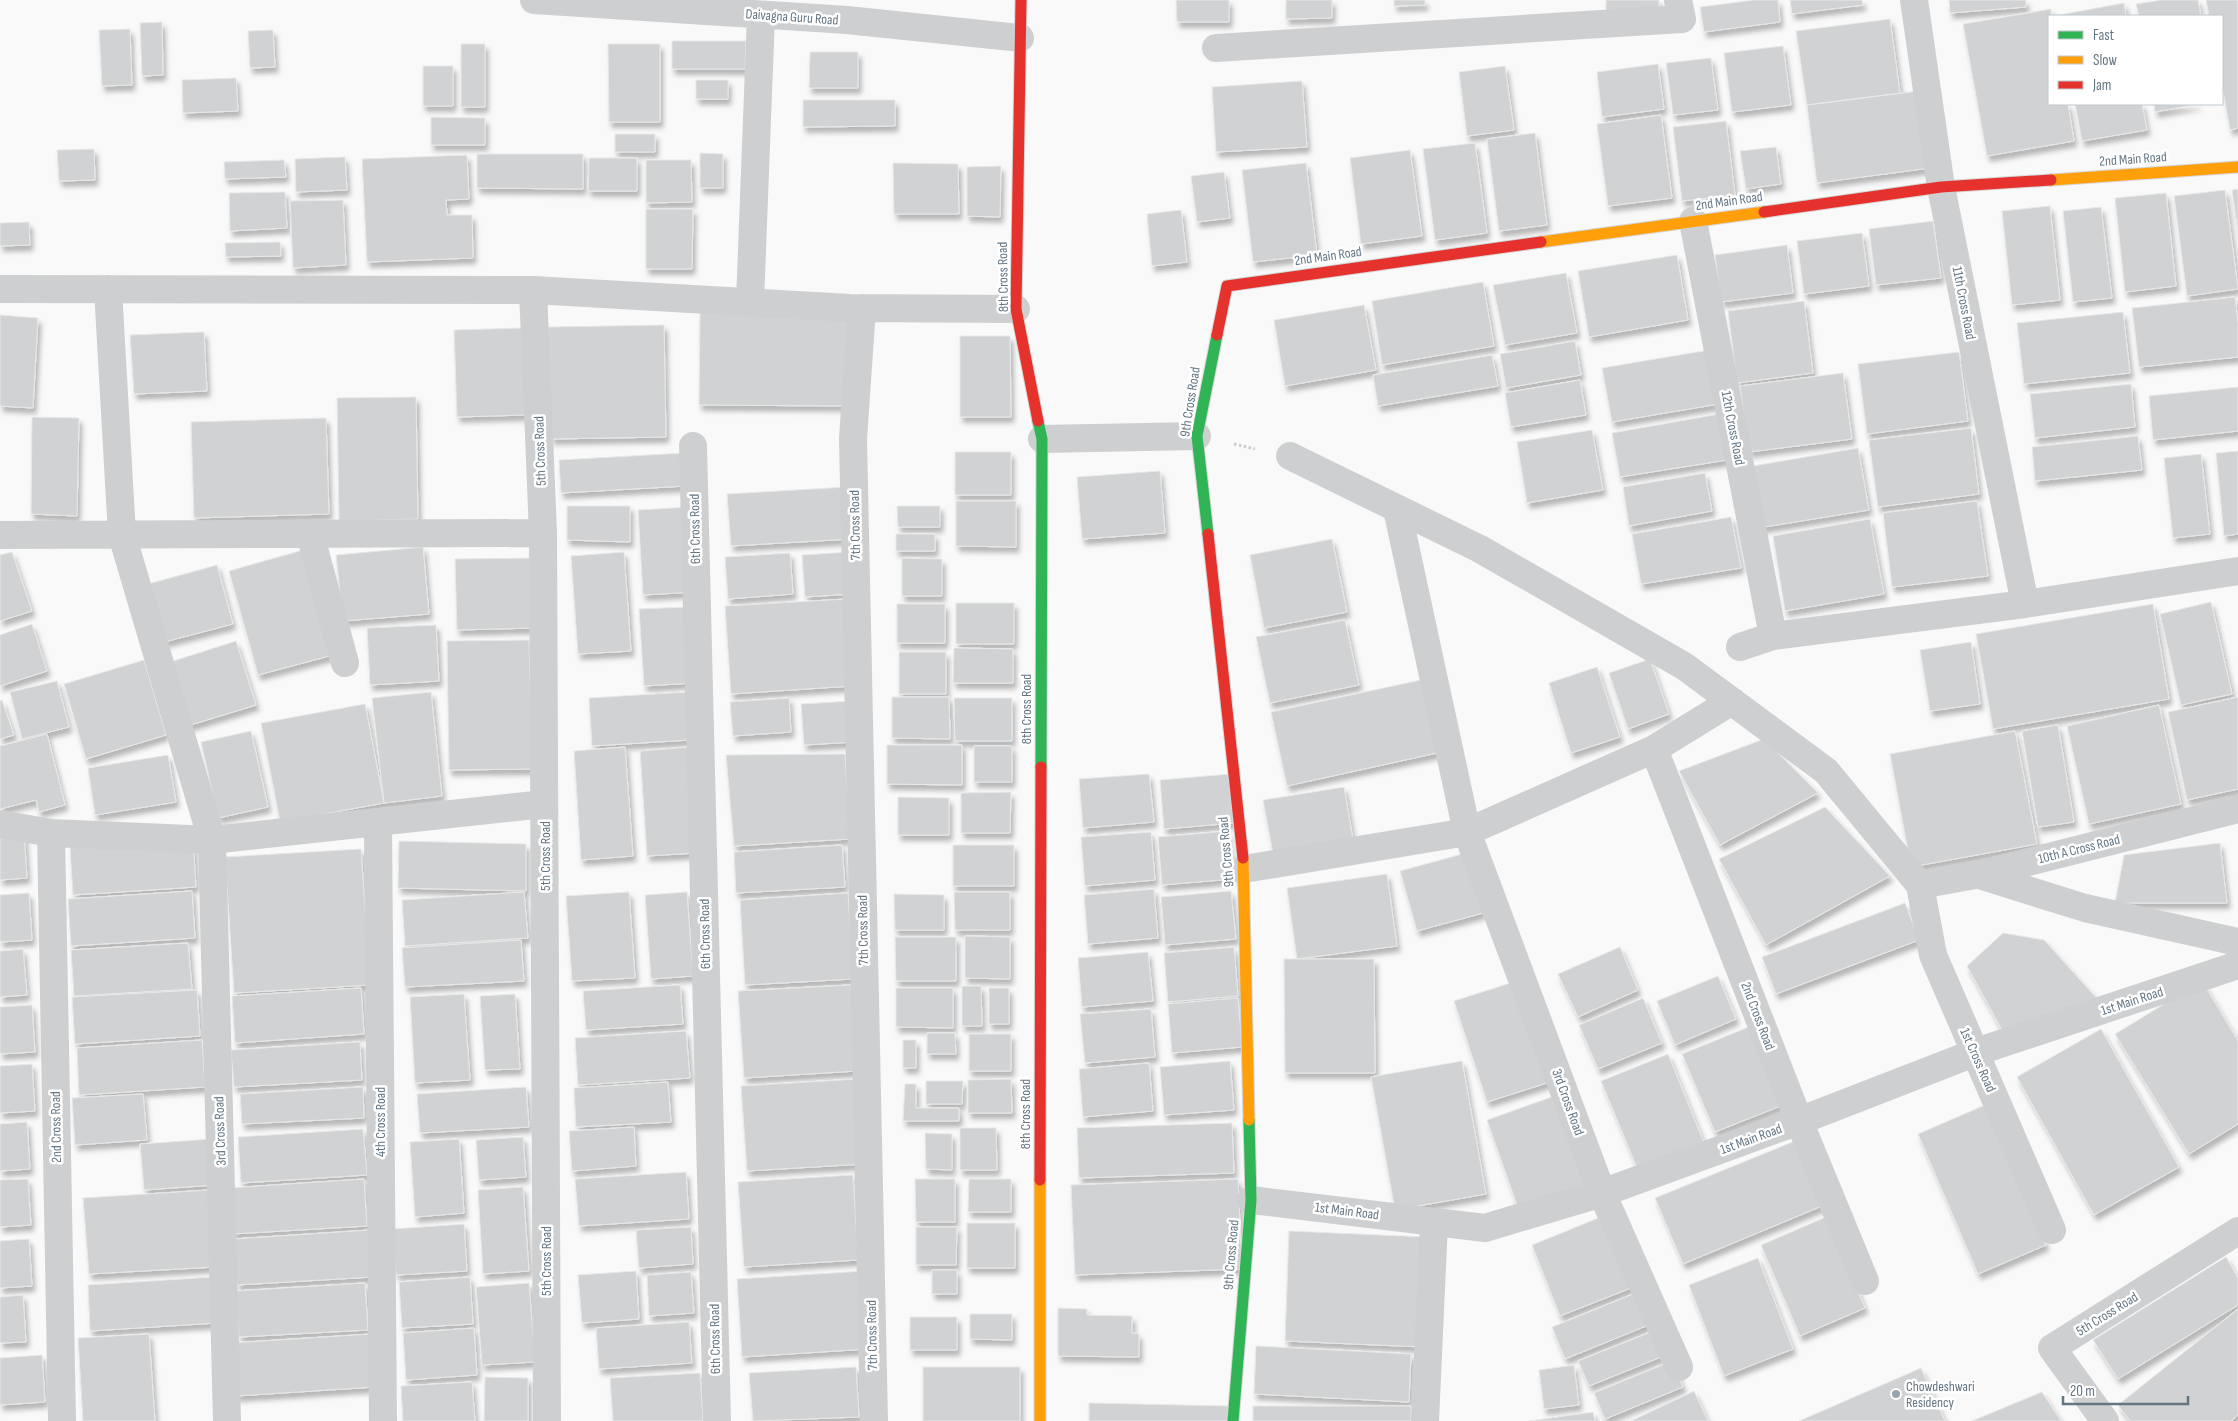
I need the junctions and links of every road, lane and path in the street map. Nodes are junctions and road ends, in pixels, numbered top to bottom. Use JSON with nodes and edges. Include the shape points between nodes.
{"nodes":[{"id":1,"x":534,"y":0,"type":"edge"},
{"id":2,"x":1020,"y":0,"type":"edge"},
{"id":3,"x":1678,"y":0,"type":"edge"},
{"id":4,"x":1914,"y":0,"type":"edge"},
{"id":5,"x":761,"y":14,"type":"junction"},
{"id":6,"x":1020,"y":38,"type":"junction"},
{"id":7,"x":1216,"y":48,"type":"dead end"},
{"id":8,"x":2238,"y":167,"type":"edge"},
{"id":9,"x":1941,"y":187,"type":"junction"},
{"id":10,"x":1693,"y":221,"type":"junction"},
{"id":11,"x":1227,"y":286,"type":"joint"},
{"id":12,"x":0,"y":289,"type":"edge"},
{"id":13,"x":108,"y":290,"type":"junction"},
{"id":14,"x":533,"y":290,"type":"junction"},
{"id":15,"x":750,"y":302,"type":"junction"},
{"id":16,"x":862,"y":308,"type":"junction"},
{"id":17,"x":1016,"y":309,"type":"junction"},
{"id":18,"x":1197,"y":436,"type":"junction"},
{"id":19,"x":1042,"y":439,"type":"junction"},
{"id":20,"x":693,"y":446,"type":"dead end"},
{"id":21,"x":1290,"y":456,"type":"joint"},
{"id":22,"x":1397,"y":509,"type":"junction"},
{"id":23,"x":543,"y":533,"type":"junction"},
{"id":24,"x":310,"y":534,"type":"junction"},
{"id":25,"x":122,"y":535,"type":"junction"},
{"id":26,"x":0,"y":536,"type":"edge"},
{"id":27,"x":2238,"y":571,"type":"edge"},
{"id":28,"x":2026,"y":604,"type":"junction"},
{"id":29,"x":1774,"y":636,"type":"junction"},
{"id":30,"x":1740,"y":648,"type":"dead end"},
{"id":31,"x":345,"y":663,"type":"dead end"},
{"id":32,"x":1732,"y":701,"type":"junction"},
{"id":33,"x":1654,"y":749,"type":"junction"},
{"id":34,"x":544,"y":804,"type":"junction"},
{"id":35,"x":2238,"y":809,"type":"edge"},
{"id":36,"x":0,"y":824,"type":"edge"},
{"id":37,"x":378,"y":824,"type":"junction"},
{"id":38,"x":1467,"y":832,"type":"junction"},
{"id":39,"x":51,"y":834,"type":"junction"},
{"id":40,"x":212,"y":840,"type":"junction"},
{"id":41,"x":1244,"y":869,"type":"junction"},
{"id":42,"x":1977,"y":874,"type":"junction"},
{"id":43,"x":1920,"y":885,"type":"junction"},
{"id":44,"x":2238,"y":942,"type":"edge"},
{"id":45,"x":2238,"y":965,"type":"edge"},
{"id":46,"x":1975,"y":1053,"type":"junction"},
{"id":47,"x":1799,"y":1121,"type":"junction"},
{"id":48,"x":1602,"y":1193,"type":"junction"},
{"id":49,"x":1251,"y":1200,"type":"junction"},
{"id":50,"x":1434,"y":1222,"type":"junction"},
{"id":51,"x":2052,"y":1230,"type":"dead end"},
{"id":52,"x":2238,"y":1231,"type":"edge"},
{"id":53,"x":1865,"y":1281,"type":"dead end"},
{"id":54,"x":1679,"y":1367,"type":"dead end"},
{"id":55,"x":62,"y":1421,"type":"edge"},
{"id":56,"x":227,"y":1421,"type":"edge"},
{"id":57,"x":383,"y":1421,"type":"edge"},
{"id":58,"x":547,"y":1421,"type":"edge"},
{"id":59,"x":717,"y":1421,"type":"edge"},
{"id":60,"x":874,"y":1421,"type":"edge"},
{"id":61,"x":1040,"y":1421,"type":"edge"},
{"id":62,"x":1233,"y":1421,"type":"edge"},
{"id":63,"x":1425,"y":1421,"type":"edge"},
{"id":64,"x":2105,"y":1421,"type":"edge"}],
"edges":[{"from":1,"to":5,"type":"street","name":"Daivagna Guru Road"},
{"from":2,"to":6,"type":"street","name":"8th Cross Road"},
{"from":3,"to":7,"type":"street","via":[[1682,19]]},
{"from":4,"to":9,"type":"street","name":"11th Cross Road"},
{"from":5,"to":6,"type":"street","name":"Daivagna Guru Road"},
{"from":5,"to":15,"type":"street"},
{"from":6,"to":17,"type":"street","name":"8th Cross Road"},
{"from":8,"to":9,"type":"street","name":"2nd Main Road"},
{"from":9,"to":10,"type":"street","name":"2nd Main Road"},
{"from":9,"to":28,"type":"street","name":"11th Cross Road"},
{"from":10,"to":11,"type":"street","name":"2nd Main Road"},
{"from":10,"to":29,"type":"street","name":"12th Cross Road"},
{"from":11,"to":18,"type":"street","name":"9th Cross Road"},
{"from":12,"to":13,"type":"street"},
{"from":13,"to":14,"type":"street"},
{"from":13,"to":25,"type":"street","name":"3rd Cross Road"},
{"from":14,"to":15,"type":"street"},
{"from":14,"to":23,"type":"street","name":"5th Cross Road"},
{"from":15,"to":16,"type":"street"},
{"from":16,"to":17,"type":"street"},
{"from":16,"to":60,"type":"street","name":"7th Cross Road","via":[[853,439]]},
{"from":17,"to":19,"type":"street","name":"8th Cross Road"},
{"from":18,"to":19,"type":"street"},
{"from":18,"to":21,"type":"path"},
{"from":18,"to":41,"type":"street","name":"9th Cross Road"},
{"from":19,"to":61,"type":"street","name":"8th Cross Road"},
{"from":20,"to":59,"type":"street","name":"6th Cross Road"},
{"from":21,"to":22,"type":"street"},
{"from":22,"to":32,"type":"street","via":[[1480,549],[1684,666]]},
{"from":22,"to":38,"type":"street","name":"3rd Cross Road"},
{"from":23,"to":24,"type":"street"},
{"from":23,"to":34,"type":"street","name":"5th Cross Road"},
{"from":24,"to":25,"type":"street"},
{"from":24,"to":31,"type":"street"},
{"from":25,"to":26,"type":"street"},
{"from":25,"to":40,"type":"street","name":"3rd Cross Road"},
{"from":27,"to":28,"type":"street"},
{"from":28,"to":29,"type":"street"},
{"from":29,"to":30,"type":"street"},
{"from":32,"to":33,"type":"street"},
{"from":32,"to":43,"type":"street","via":[[1826,771]]},
{"from":33,"to":38,"type":"street"},
{"from":33,"to":47,"type":"street","name":"2nd Cross Road"},
{"from":34,"to":37,"type":"street"},
{"from":34,"to":58,"type":"street","name":"5th Cross Road"},
{"from":35,"to":42,"type":"street","name":"10th A Cross Road"},
{"from":36,"to":39,"type":"street"},
{"from":37,"to":40,"type":"street"},
{"from":37,"to":57,"type":"street","name":"4th Cross Road"},
{"from":38,"to":41,"type":"street"},
{"from":38,"to":48,"type":"street","name":"3rd Cross Road"},
{"from":39,"to":40,"type":"street"},
{"from":39,"to":55,"type":"street","name":"2nd Cross Road"},
{"from":40,"to":56,"type":"street","name":"3rd Cross Road"},
{"from":41,"to":49,"type":"street","name":"9th Cross Road"},
{"from":42,"to":43,"type":"street","name":"10th A Cross Road"},
{"from":42,"to":44,"type":"street","via":[[2085,908]]},
{"from":43,"to":46,"type":"street","name":"1st Cross Road","via":[[1933,955]]},
{"from":45,"to":46,"type":"street","name":"1st Main Road"},
{"from":46,"to":47,"type":"street","name":"1st Main Road"},
{"from":46,"to":51,"type":"street","name":"1st Cross Road"},
{"from":47,"to":48,"type":"street","name":"1st Main Road"},
{"from":47,"to":53,"type":"street","name":"2nd Cross Road"},
{"from":48,"to":50,"type":"street","name":"1st Main Road","via":[[1485,1228]]},
{"from":48,"to":54,"type":"street","name":"3rd Cross Road"},
{"from":49,"to":50,"type":"street","name":"1st Main Road"},
{"from":49,"to":62,"type":"street","name":"9th Cross Road"},
{"from":50,"to":63,"type":"street"},
{"from":52,"to":64,"type":"street","name":"5th Cross Road","via":[[2052,1348]]}]}
